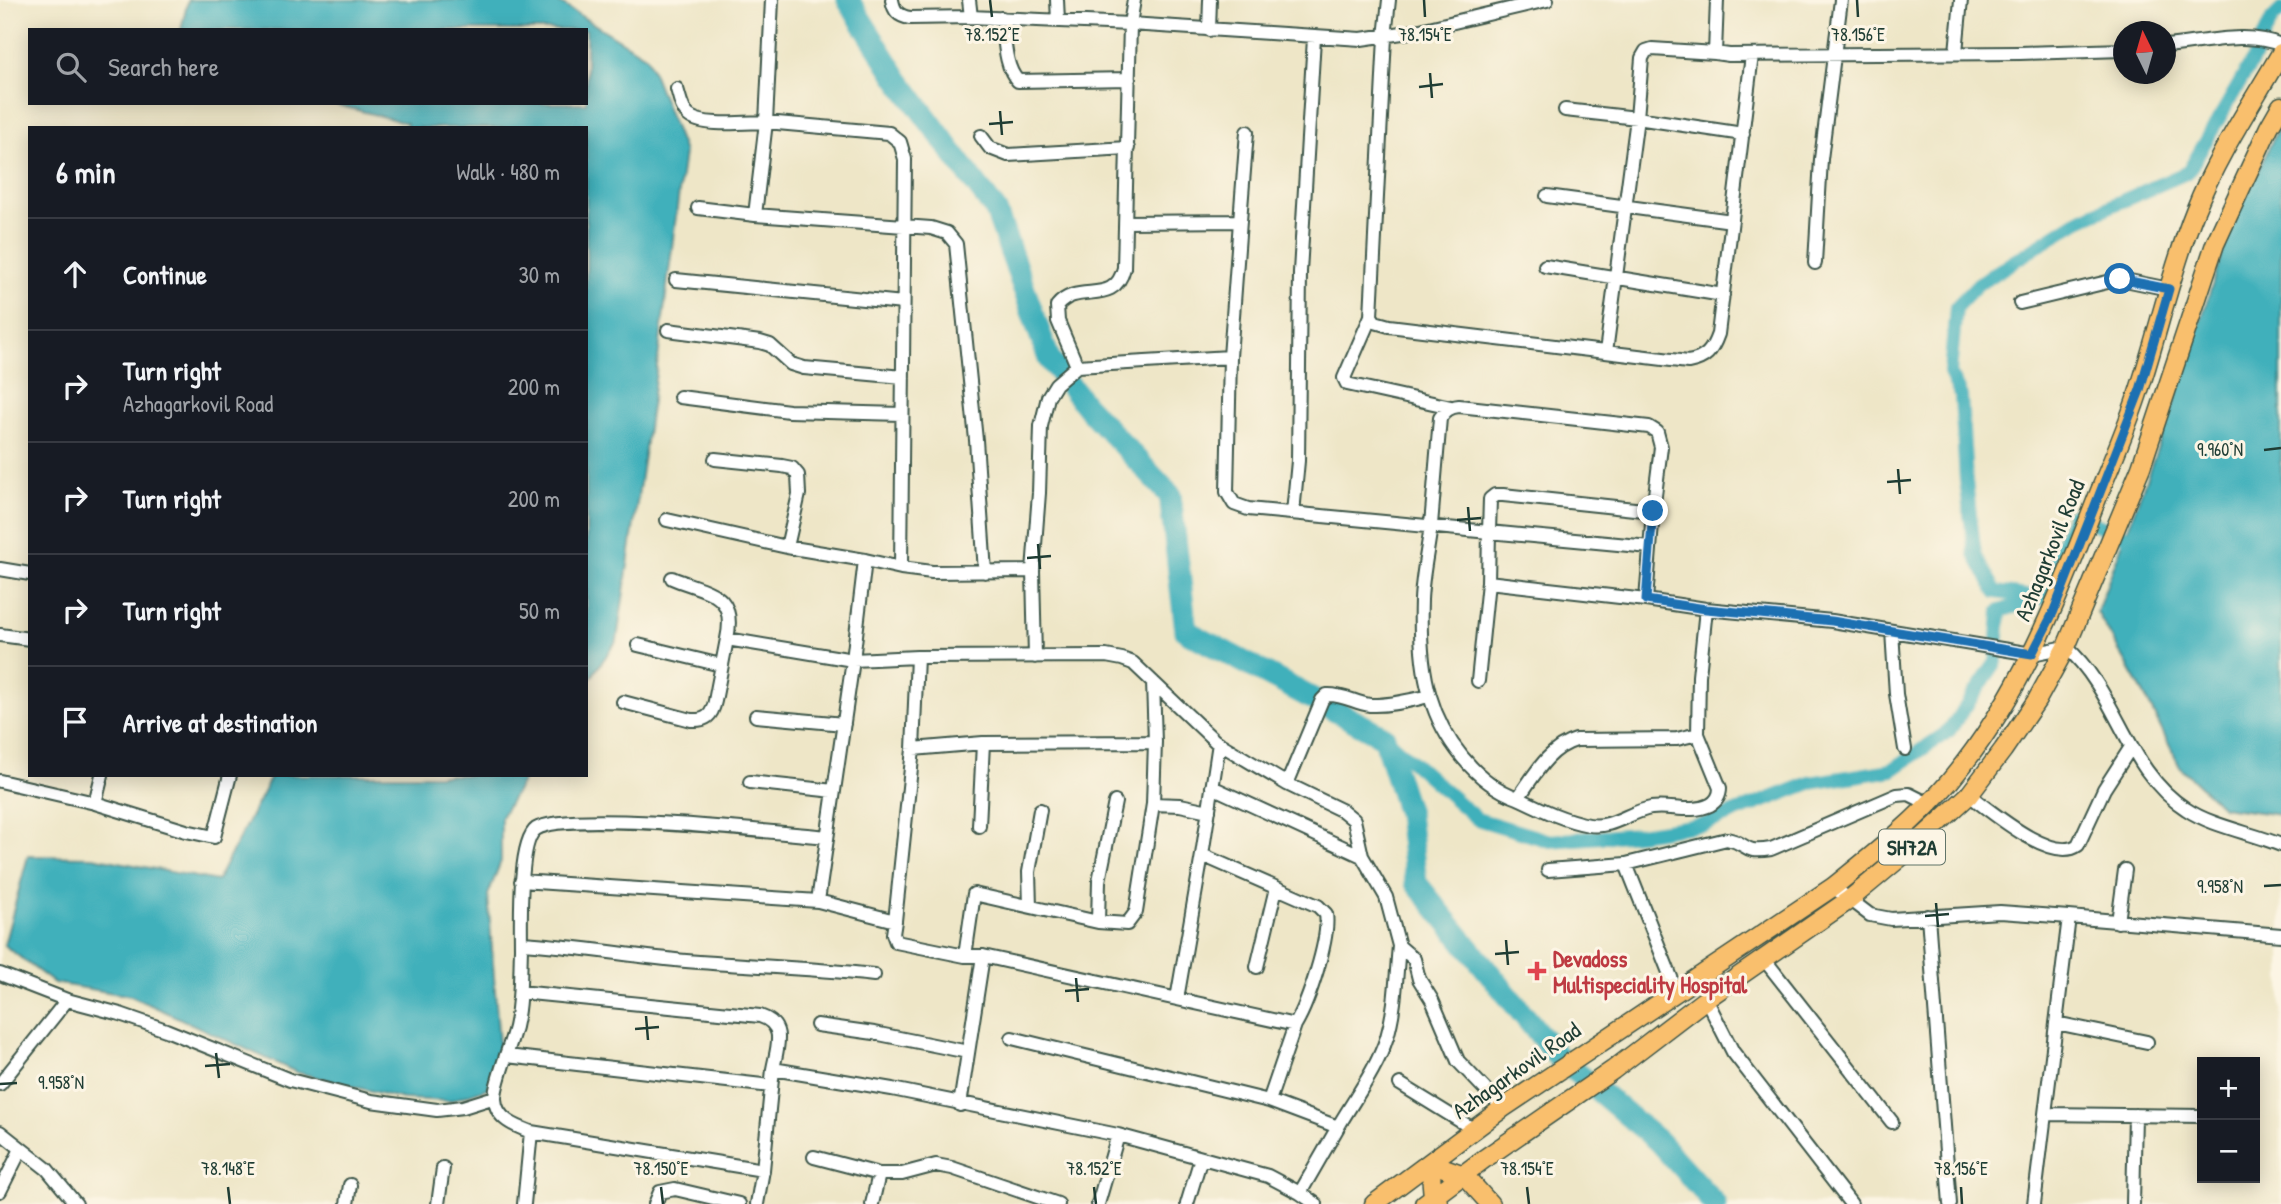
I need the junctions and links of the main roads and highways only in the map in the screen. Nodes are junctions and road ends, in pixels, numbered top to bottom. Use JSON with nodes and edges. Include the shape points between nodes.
{"nodes":[{"id":1,"x":2281,"y":53,"type":"edge"},
{"id":2,"x":2281,"y":106,"type":"edge"},
{"id":3,"x":1430,"y":1163,"type":"junction"},
{"id":4,"x":1464,"y":1175,"type":"junction"},
{"id":5,"x":1432,"y":1202,"type":"edge"},
{"id":6,"x":1374,"y":1204,"type":"edge"},
{"id":7,"x":1490,"y":1204,"type":"edge"}],
"edges":[{"from":1,"to":3,"type":"main road","name":"Azhagarkovil Road","number":"SH72A","via":[[2214,165],[2169,289],[2140,390],[2053,613],[2006,703],[1976,748],[1928,804],[1833,887],[1589,1048]]},
{"from":2,"to":4,"type":"main road","number":"SH72A","via":[[2215,244],[2141,467],[2066,647],[2037,700],[1969,795],[1849,900]]},
{"from":3,"to":4,"type":"main road"},
{"from":3,"to":5,"type":"main road"},
{"from":3,"to":6,"type":"main road","name":"Azhagarkovil Road","number":"SH72A"},
{"from":4,"to":5,"type":"main road","number":"SH72A"},
{"from":4,"to":7,"type":"main road"}]}
